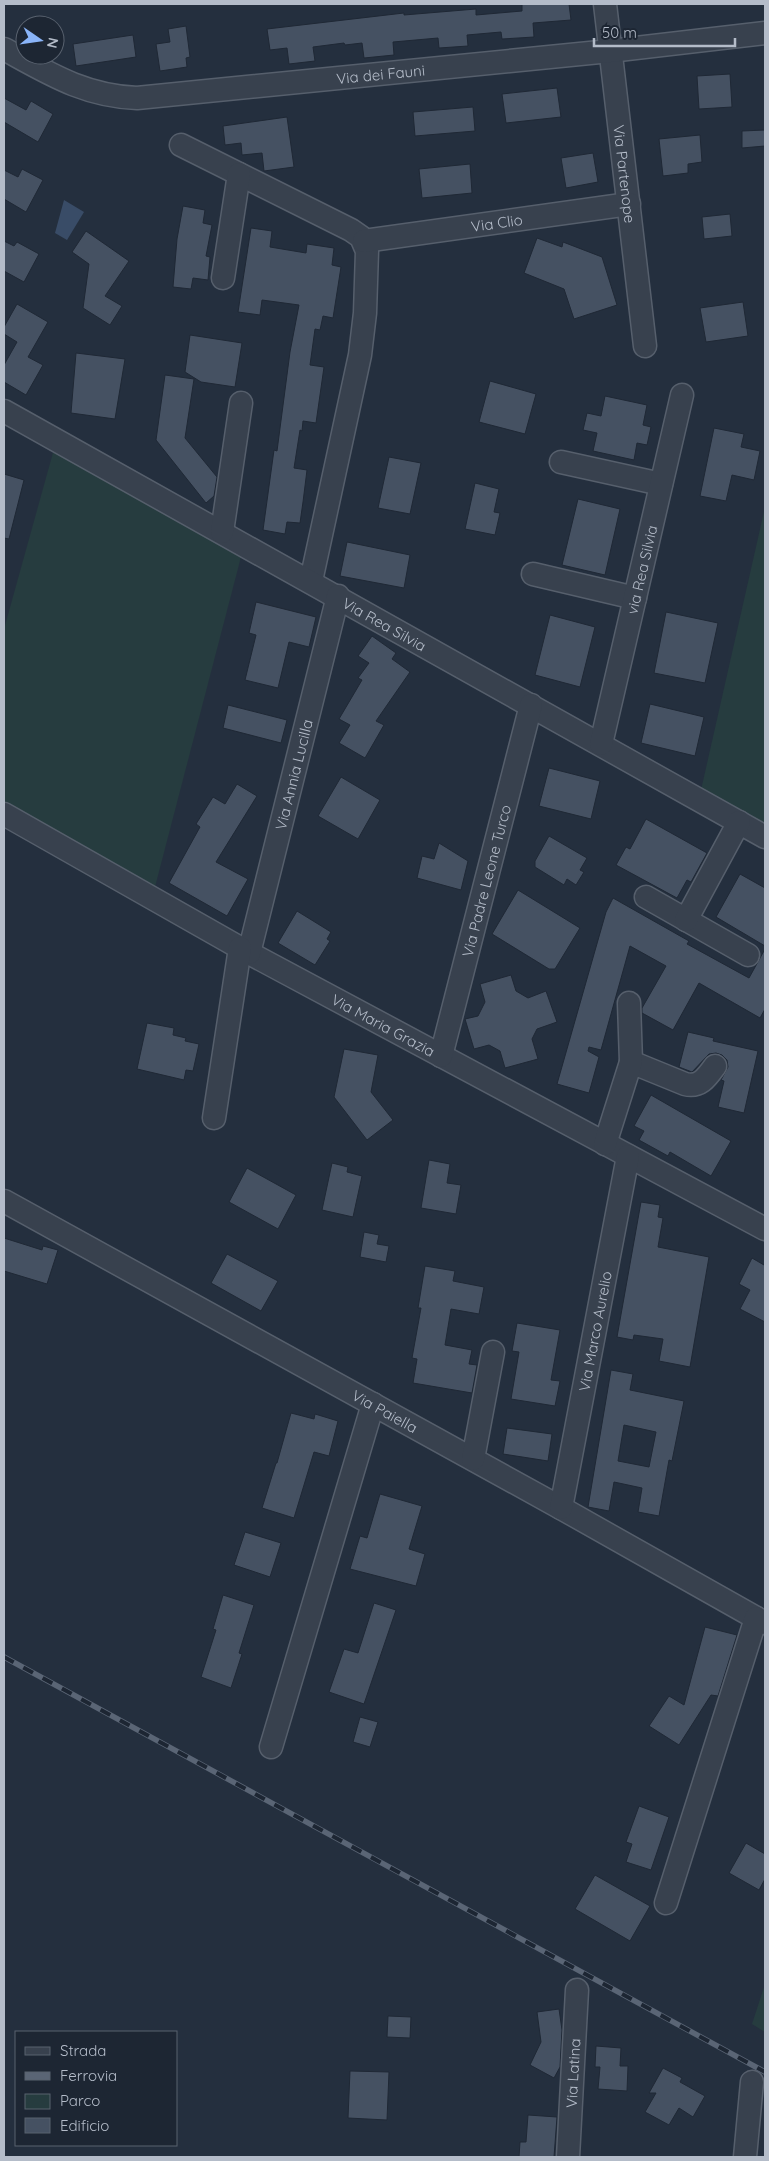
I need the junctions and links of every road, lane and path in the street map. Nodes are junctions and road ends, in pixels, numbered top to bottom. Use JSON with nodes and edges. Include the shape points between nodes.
{"nodes":[{"id":1,"x":606,"y":4,"type":"edge"},
{"id":2,"x":765,"y":33,"type":"edge"},
{"id":3,"x":4,"y":49,"type":"edge"},
{"id":4,"x":610,"y":51,"type":"junction"},
{"id":5,"x":181,"y":145,"type":"dead end"},
{"id":6,"x":240,"y":174,"type":"junction"},
{"id":7,"x":628,"y":204,"type":"junction"},
{"id":8,"x":364,"y":241,"type":"junction"},
{"id":9,"x":223,"y":278,"type":"dead end"},
{"id":10,"x":645,"y":346,"type":"dead end"},
{"id":11,"x":682,"y":394,"type":"dead end"},
{"id":12,"x":241,"y":403,"type":"dead end"},
{"id":13,"x":4,"y":411,"type":"edge"},
{"id":14,"x":561,"y":462,"type":"dead end"},
{"id":15,"x":661,"y":484,"type":"junction"},
{"id":16,"x":222,"y":532,"type":"junction"},
{"id":17,"x":533,"y":574,"type":"dead end"},
{"id":18,"x":311,"y":581,"type":"junction"},
{"id":19,"x":338,"y":596,"type":"junction"},
{"id":20,"x":635,"y":598,"type":"junction"},
{"id":21,"x":531,"y":705,"type":"junction"},
{"id":22,"x":601,"y":744,"type":"junction"},
{"id":23,"x":4,"y":814,"type":"edge"},
{"id":24,"x":739,"y":822,"type":"junction"},
{"id":25,"x":765,"y":837,"type":"edge"},
{"id":26,"x":646,"y":897,"type":"dead end"},
{"id":27,"x":686,"y":920,"type":"junction"},
{"id":28,"x":244,"y":950,"type":"junction"},
{"id":29,"x":748,"y":955,"type":"dead end"},
{"id":30,"x":629,"y":1003,"type":"dead end"},
{"id":31,"x":441,"y":1056,"type":"junction"},
{"id":32,"x":632,"y":1062,"type":"junction"},
{"id":33,"x":715,"y":1066,"type":"dead end"},
{"id":34,"x":214,"y":1118,"type":"dead end"},
{"id":35,"x":605,"y":1144,"type":"junction"},
{"id":36,"x":628,"y":1156,"type":"junction"},
{"id":37,"x":4,"y":1201,"type":"edge"},
{"id":38,"x":765,"y":1229,"type":"edge"},
{"id":39,"x":493,"y":1352,"type":"dead end"},
{"id":40,"x":373,"y":1404,"type":"junction"},
{"id":41,"x":473,"y":1459,"type":"junction"},
{"id":42,"x":561,"y":1508,"type":"junction"},
{"id":43,"x":761,"y":1621,"type":"edge"},
{"id":44,"x":271,"y":1747,"type":"dead end"},
{"id":45,"x":666,"y":1903,"type":"dead end"},
{"id":46,"x":577,"y":1990,"type":"dead end"},
{"id":47,"x":752,"y":2082,"type":"dead end"},
{"id":48,"x":568,"y":2157,"type":"edge"},
{"id":49,"x":745,"y":2157,"type":"edge"}],
"edges":[{"from":1,"to":4,"type":"street","name":"Via Partenope"},
{"from":2,"to":4,"type":"street","name":"Via dei Fauni"},
{"from":3,"to":4,"type":"street","name":"Via dei Fauni","via":[[75,86],[137,98]]},
{"from":4,"to":7,"type":"street","name":"Via Partenope"},
{"from":5,"to":6,"type":"street"},
{"from":6,"to":8,"type":"street","via":[[351,230]]},
{"from":6,"to":9,"type":"street"},
{"from":7,"to":8,"type":"street","name":"Via Clio"},
{"from":7,"to":10,"type":"street","name":"Via Partenope"},
{"from":8,"to":18,"type":"street","via":[[368,267],[361,348]]},
{"from":11,"to":15,"type":"street","name":"via Rea Silvia"},
{"from":12,"to":16,"type":"street"},
{"from":13,"to":16,"type":"street","name":"Via Rea Silvia"},
{"from":14,"to":15,"type":"street"},
{"from":15,"to":20,"type":"street","name":"via Rea Silvia"},
{"from":16,"to":18,"type":"street","name":"Via Rea Silvia"},
{"from":17,"to":20,"type":"street"},
{"from":18,"to":19,"type":"street","name":"Via Rea Silvia"},
{"from":19,"to":21,"type":"street","name":"Via Rea Silvia"},
{"from":19,"to":28,"type":"street","name":"Via Annia Lucilla"},
{"from":20,"to":22,"type":"street","name":"via Rea Silvia"},
{"from":21,"to":22,"type":"street","name":"Via Rea Silvia"},
{"from":21,"to":31,"type":"street","name":"Via Padre Leone Turco"},
{"from":22,"to":24,"type":"street","name":"Via Rea Silvia"},
{"from":23,"to":28,"type":"street","name":"Via Maria Grazia"},
{"from":24,"to":25,"type":"street","name":"Via Rea Silvia"},
{"from":24,"to":27,"type":"street"},
{"from":26,"to":27,"type":"street"},
{"from":27,"to":29,"type":"street"},
{"from":28,"to":31,"type":"street","name":"Via Maria Grazia"},
{"from":28,"to":34,"type":"street","name":"Via Annia Lucilla"},
{"from":30,"to":32,"type":"street"},
{"from":31,"to":35,"type":"street","name":"Via Maria Grazia"},
{"from":32,"to":33,"type":"street","via":[[693,1085],[704,1080]]},
{"from":32,"to":35,"type":"street"},
{"from":35,"to":36,"type":"street","name":"Via Maria Grazia"},
{"from":36,"to":38,"type":"street","name":"Via Maria Grazia"},
{"from":36,"to":42,"type":"street","name":"Via Marco Aurelio"},
{"from":37,"to":40,"type":"street","name":"Via Paiella"},
{"from":39,"to":41,"type":"street"},
{"from":40,"to":41,"type":"street","name":"Via Paiella"},
{"from":40,"to":44,"type":"street"},
{"from":41,"to":42,"type":"street","name":"Via Paiella"},
{"from":42,"to":43,"type":"street","name":"Via Paiella"},
{"from":43,"to":45,"type":"street"},
{"from":46,"to":48,"type":"street","name":"Via Latina"},
{"from":47,"to":49,"type":"street"}]}
